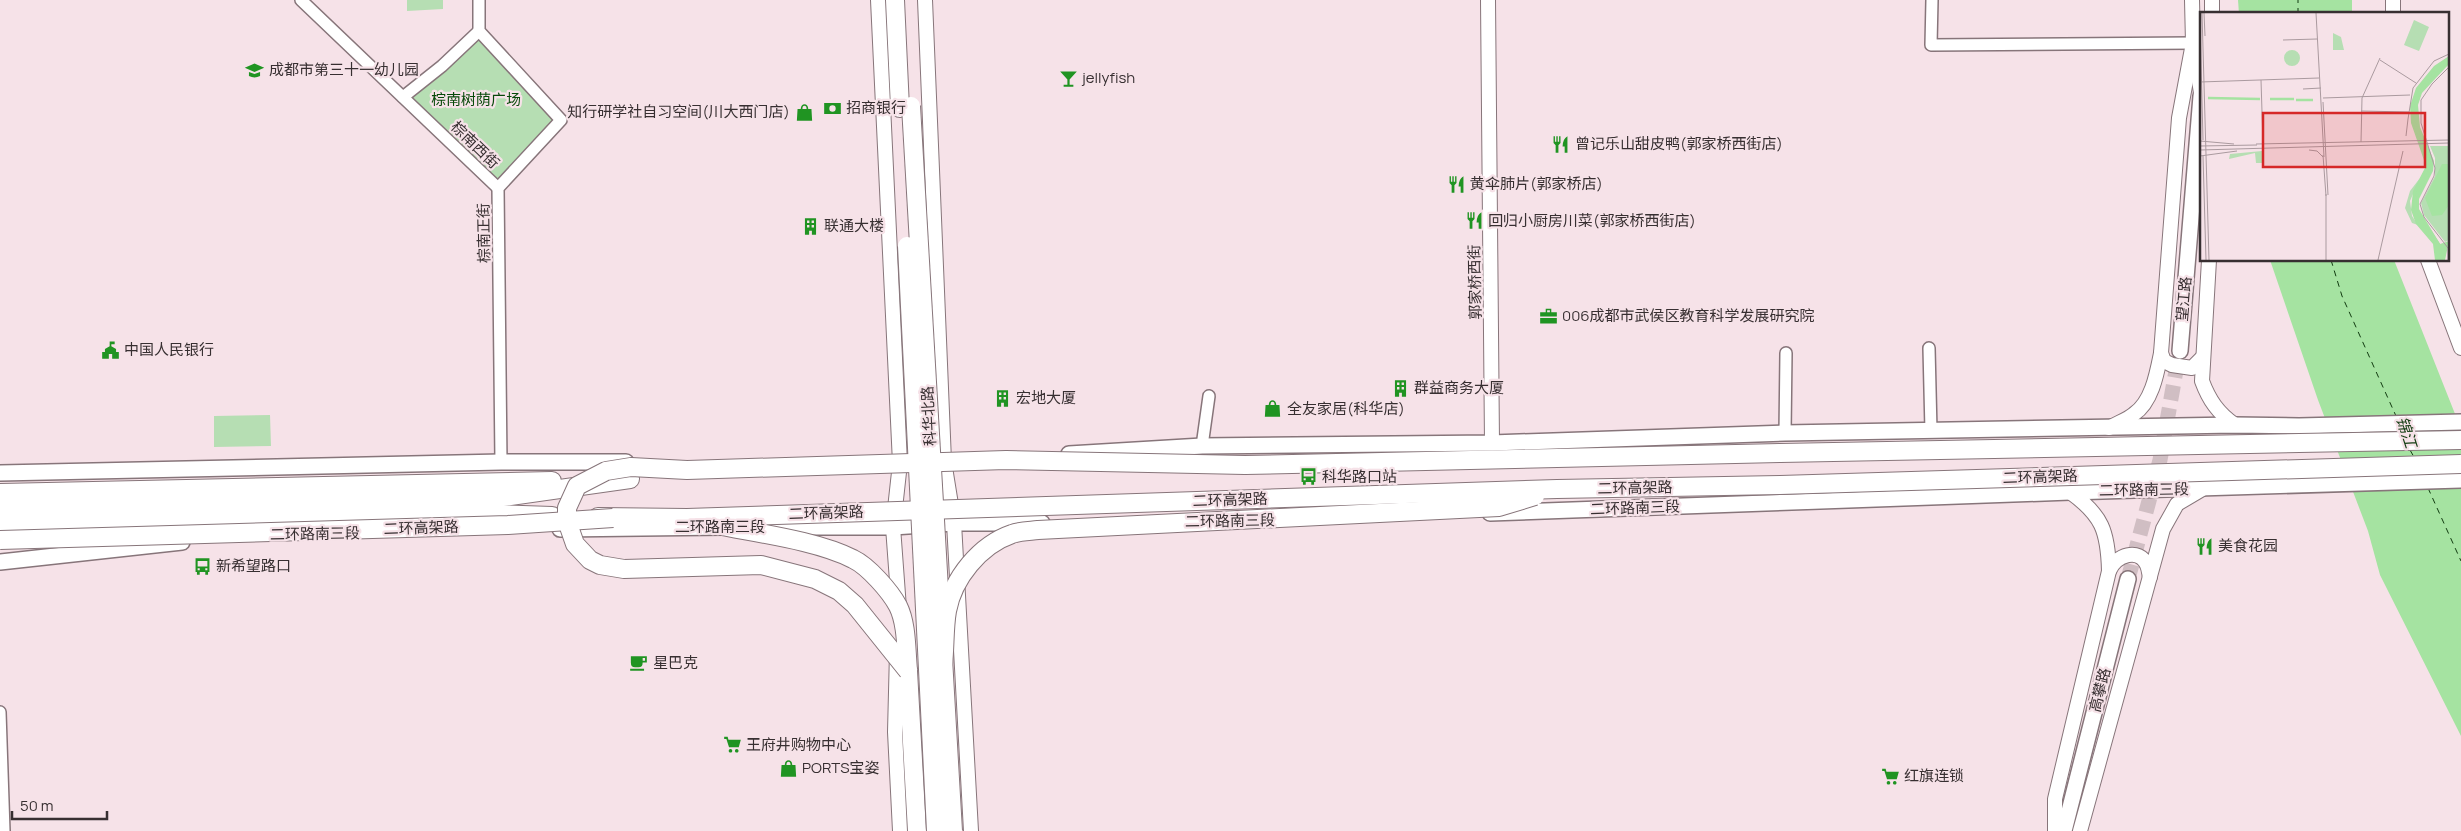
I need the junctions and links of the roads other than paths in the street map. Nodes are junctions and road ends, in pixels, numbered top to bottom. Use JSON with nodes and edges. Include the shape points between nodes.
{"nodes":[{"id":1,"x":301,"y":0,"type":"edge"},
{"id":2,"x":479,"y":0,"type":"edge"},
{"id":3,"x":878,"y":0,"type":"edge"},
{"id":4,"x":895,"y":0,"type":"edge"},
{"id":5,"x":908,"y":0,"type":"edge"},
{"id":6,"x":925,"y":0,"type":"edge"},
{"id":7,"x":1488,"y":0,"type":"edge"},
{"id":8,"x":1932,"y":0,"type":"edge"},
{"id":9,"x":2192,"y":0,"type":"edge"},
{"id":10,"x":479,"y":31,"type":"junction"},
{"id":11,"x":2193,"y":43,"type":"junction"},
{"id":12,"x":2200,"y":88,"type":"edge"},
{"id":13,"x":403,"y":97,"type":"junction"},
{"id":14,"x":906,"y":107,"type":"junction"},
{"id":15,"x":2200,"y":107,"type":"edge"},
{"id":16,"x":498,"y":188,"type":"junction"},
{"id":17,"x":2209,"y":261,"type":"edge"},
{"id":18,"x":2428,"y":261,"type":"edge"},
{"id":19,"x":1929,"y":348,"type":"dead end"},
{"id":20,"x":2461,"y":348,"type":"edge"},
{"id":21,"x":2180,"y":351,"type":"tunnel mouth"},
{"id":22,"x":1786,"y":353,"type":"dead end"},
{"id":23,"x":2161,"y":353,"type":"junction"},
{"id":24,"x":2203,"y":357,"type":"junction"},
{"id":25,"x":1209,"y":396,"type":"dead end"},
{"id":26,"x":2461,"y":422,"type":"edge"},
{"id":27,"x":2235,"y":425,"type":"junction"},
{"id":28,"x":2110,"y":428,"type":"junction"},
{"id":29,"x":1931,"y":431,"type":"junction"},
{"id":30,"x":1785,"y":433,"type":"junction"},
{"id":31,"x":2461,"y":440,"type":"edge"},
{"id":32,"x":1492,"y":443,"type":"junction"},
{"id":33,"x":1202,"y":446,"type":"junction"},
{"id":34,"x":944,"y":461,"type":"junction"},
{"id":35,"x":501,"y":462,"type":"junction"},
{"id":36,"x":900,"y":463,"type":"junction"},
{"id":37,"x":2461,"y":464,"type":"edge"},
{"id":38,"x":1246,"y":465,"type":"junction"},
{"id":39,"x":0,"y":473,"type":"edge"},
{"id":40,"x":630,"y":479,"type":"junction"},
{"id":41,"x":2461,"y":480,"type":"edge"},
{"id":42,"x":2204,"y":488,"type":"junction"},
{"id":43,"x":1557,"y":489,"type":"junction"},
{"id":44,"x":2070,"y":492,"type":"junction"},
{"id":45,"x":0,"y":493,"type":"edge"},
{"id":46,"x":0,"y":509,"type":"edge"},
{"id":47,"x":613,"y":518,"type":"junction"},
{"id":48,"x":687,"y":518,"type":"junction"},
{"id":49,"x":954,"y":523,"type":"junction"},
{"id":50,"x":0,"y":525,"type":"edge"},
{"id":51,"x":893,"y":527,"type":"junction"},
{"id":52,"x":0,"y":532,"type":"edge"},
{"id":53,"x":241,"y":535,"type":"junction"},
{"id":54,"x":0,"y":540,"type":"edge"},
{"id":55,"x":0,"y":562,"type":"edge"},
{"id":56,"x":2109,"y":570,"type":"junction"},
{"id":57,"x":2150,"y":578,"type":"junction"},
{"id":58,"x":2128,"y":579,"type":"tunnel mouth"},
{"id":59,"x":943,"y":665,"type":"junction"},
{"id":60,"x":908,"y":671,"type":"junction"},
{"id":61,"x":0,"y":712,"type":"edge"},
{"id":62,"x":1,"y":770,"type":"edge"},
{"id":63,"x":2073,"y":800,"type":"junction"},
{"id":64,"x":4,"y":831,"type":"edge"},
{"id":65,"x":900,"y":831,"type":"edge"},
{"id":66,"x":917,"y":831,"type":"edge"},
{"id":67,"x":936,"y":831,"type":"edge"},
{"id":68,"x":952,"y":831,"type":"edge"},
{"id":69,"x":971,"y":831,"type":"edge"},
{"id":70,"x":2055,"y":831,"type":"edge"},
{"id":71,"x":2064,"y":831,"type":"edge"},
{"id":72,"x":2073,"y":831,"type":"edge"},
{"id":73,"x":2080,"y":831,"type":"edge"}],
"edges":[{"from":1,"to":13,"type":"street","name":"棕南西街"},
{"from":2,"to":10,"type":"street"},
{"from":3,"to":36,"type":"street"},
{"from":4,"to":14,"type":"main road","name":"科华北路"},
{"from":5,"to":14,"type":"main road","name":"科华北路"},
{"from":6,"to":34,"type":"street"},
{"from":7,"to":32,"type":"street","name":"郭家桥西街"},
{"from":8,"to":11,"type":"street","via":[[1931,45]]},
{"from":9,"to":11,"type":"street","name":"望江路"},
{"from":10,"to":13,"type":"street"},
{"from":10,"to":16,"type":"street","name":"棕南正街","via":[[561,120]]},
{"from":11,"to":12,"type":"street","name":"望江路"},
{"from":11,"to":23,"type":"street","via":[[2179,118]]},
{"from":13,"to":16,"type":"street","name":"棕南西街"},
{"from":14,"to":59,"type":"main road","name":"科华北路","bridge":true},
{"from":14,"to":67,"type":"main road","bridge":true},
{"from":15,"to":21,"type":"main road","name":"望江路"},
{"from":16,"to":35,"type":"street","name":"棕南正街"},
{"from":17,"to":24,"type":"street"},
{"from":18,"to":20,"type":"street"},
{"from":19,"to":29,"type":"street"},
{"from":22,"to":30,"type":"street"},
{"from":23,"to":24,"type":"street","via":[[2164,361],[2192,368]]},
{"from":23,"to":28,"type":"street","via":[[2156,379],[2136,414]]},
{"from":24,"to":27,"type":"street","via":[[2202,381],[2208,397]]},
{"from":25,"to":33,"type":"street"},
{"from":26,"to":27,"type":"main road"},
{"from":27,"to":28,"type":"main road"},
{"from":28,"to":29,"type":"main road"},
{"from":29,"to":30,"type":"main road"},
{"from":30,"to":32,"type":"main road"},
{"from":31,"to":38,"type":"main road","name":"二环高架路","bridge":true},
{"from":32,"to":33,"type":"main road"},
{"from":33,"to":34,"type":"main road"},
{"from":34,"to":36,"type":"main road"},
{"from":34,"to":49,"type":"street"},
{"from":35,"to":36,"type":"main road"},
{"from":35,"to":39,"type":"main road"},
{"from":36,"to":51,"type":"street"},
{"from":37,"to":43,"type":"main road","name":"二环高架路","bridge":true,"via":[[1780,486]]},
{"from":38,"to":40,"type":"main road","name":"二环高架路","bridge":true},
{"from":38,"to":60,"type":"main road","bridge":true,"via":[[1006,460],[687,470],[631,467],[606,471],[577,486],[567,508],[567,521],[574,544],[600,566],[624,569],[761,566],[815,579],[839,591],[855,604]]},
{"from":40,"to":45,"type":"main road","name":"二环高架路","bridge":true},
{"from":40,"to":46,"type":"main road","bridge":true,"via":[[496,498]]},
{"from":41,"to":42,"type":"main road","name":"二环路南三段"},
{"from":42,"to":44,"type":"main road","name":"二环路南三段"},
{"from":42,"to":57,"type":"street","via":[[2177,504],[2168,517]]},
{"from":43,"to":48,"type":"main road","name":"二环高架路","bridge":true},
{"from":43,"to":59,"type":"main road","bridge":true,"via":[[1499,507],[1038,530],[1012,534],[969,564],[954,588],[947,611]]},
{"from":44,"to":49,"type":"main road","name":"二环路南三段","via":[[1264,521]]},
{"from":44,"to":56,"type":"street","via":[[2088,505],[2100,520],[2108,546]]},
{"from":47,"to":48,"type":"main road","name":"二环高架路"},
{"from":47,"to":50,"type":"main road","bridge":true,"via":[[492,514]]},
{"from":47,"to":54,"type":"main road","name":"二环高架路","bridge":true,"via":[[508,525]]},
{"from":48,"to":60,"type":"main road","bridge":true,"via":[[825,548],[854,559],[872,573],[898,607],[905,632]]},
{"from":49,"to":51,"type":"main road","name":"二环路南三段"},
{"from":49,"to":69,"type":"street"},
{"from":51,"to":53,"type":"main road","name":"二环路南三段","via":[[684,527]]},
{"from":51,"to":65,"type":"street","via":[[899,601],[895,732]]},
{"from":52,"to":53,"type":"main road"},
{"from":53,"to":55,"type":"main road","name":"二环路南三段"},
{"from":56,"to":57,"type":"street","via":[[2118,558],[2134,556],[2147,565]]},
{"from":56,"to":70,"type":"street","via":[[2055,799]]},
{"from":57,"to":73,"type":"street"},
{"from":58,"to":63,"type":"main road","name":"高攀路"},
{"from":59,"to":68,"type":"main road","name":"科华北路","bridge":true},
{"from":60,"to":66,"type":"main road"},
{"from":61,"to":62,"type":"street"},
{"from":62,"to":64,"type":"street"},
{"from":63,"to":71,"type":"main road","name":"高攀路"},
{"from":63,"to":72,"type":"main road","name":"高攀路"}]}
